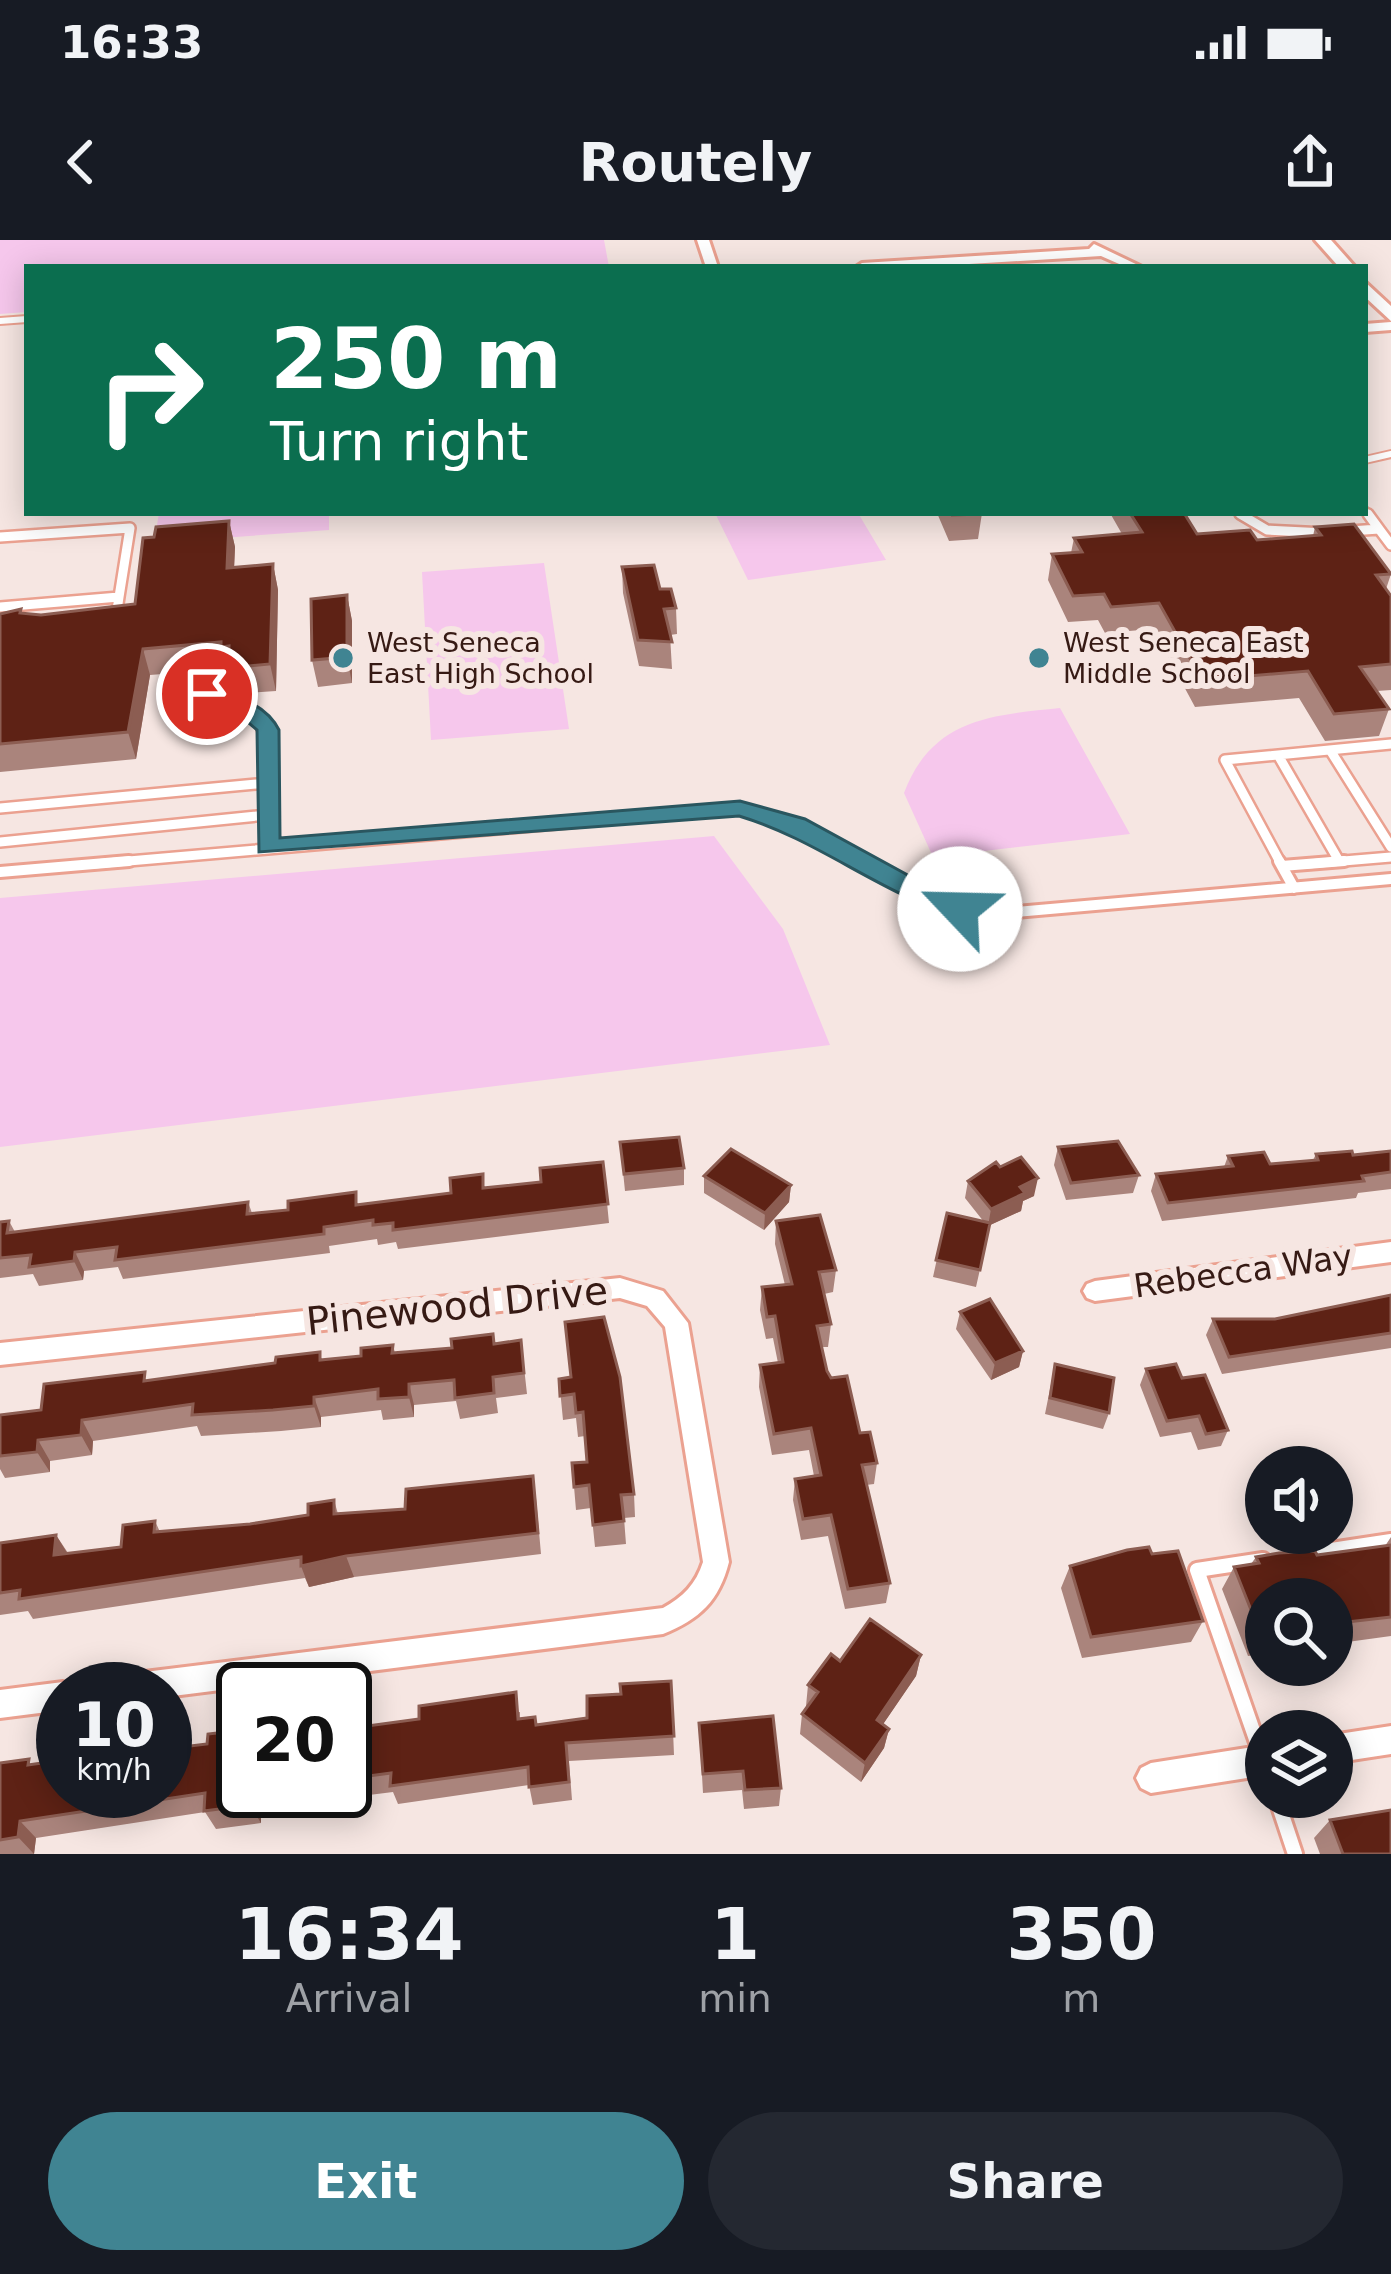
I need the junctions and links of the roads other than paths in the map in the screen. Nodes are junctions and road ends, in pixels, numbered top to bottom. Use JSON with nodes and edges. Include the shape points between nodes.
{"nodes":[{"id":1,"x":1077,"y":240,"type":"edge"},
{"id":2,"x":1322,"y":240,"type":"edge"},
{"id":3,"x":1102,"y":252,"type":"junction"},
{"id":4,"x":910,"y":264,"type":"edge"},
{"id":5,"x":1129,"y":264,"type":"edge"},
{"id":6,"x":1344,"y":264,"type":"edge"},
{"id":7,"x":1368,"y":290,"type":"edge"},
{"id":8,"x":1391,"y":316,"type":"edge"},
{"id":9,"x":1368,"y":514,"type":"edge"},
{"id":10,"x":1241,"y":516,"type":"edge"},
{"id":11,"x":1378,"y":530,"type":"junction"},
{"id":12,"x":0,"y":538,"type":"edge"},
{"id":13,"x":1391,"y":545,"type":"edge"},
{"id":14,"x":119,"y":597,"type":"junction"},
{"id":15,"x":0,"y":607,"type":"edge"},
{"id":16,"x":100,"y":620,"type":"edge"},
{"id":17,"x":207,"y":694,"type":"dead end"},
{"id":18,"x":1387,"y":744,"type":"edge"},
{"id":19,"x":1330,"y":749,"type":"junction"},
{"id":20,"x":1278,"y":754,"type":"junction"},
{"id":21,"x":1391,"y":758,"type":"edge"},
{"id":22,"x":267,"y":783,"type":"junction"},
{"id":23,"x":0,"y":808,"type":"edge"},
{"id":24,"x":267,"y":815,"type":"junction"},
{"id":25,"x":0,"y":842,"type":"edge"},
{"id":26,"x":268,"y":847,"type":"junction"},
{"id":27,"x":1391,"y":847,"type":"edge"},
{"id":28,"x":1391,"y":857,"type":"edge"},
{"id":29,"x":1339,"y":861,"type":"junction"},
{"id":30,"x":1282,"y":866,"type":"junction"},
{"id":31,"x":0,"y":872,"type":"edge"},
{"id":32,"x":1391,"y":879,"type":"edge"},
{"id":33,"x":1294,"y":888,"type":"junction"},
{"id":34,"x":1391,"y":1252,"type":"edge"},
{"id":35,"x":1095,"y":1291,"type":"dead end"},
{"id":36,"x":0,"y":1354,"type":"edge"},
{"id":37,"x":1391,"y":1541,"type":"edge"},
{"id":38,"x":192,"y":1680,"type":"edge"},
{"id":39,"x":36,"y":1699,"type":"edge"},
{"id":40,"x":0,"y":1704,"type":"edge"},
{"id":41,"x":1247,"y":1710,"type":"edge"},
{"id":42,"x":1391,"y":1740,"type":"edge"},
{"id":43,"x":1353,"y":1746,"type":"edge"},
{"id":44,"x":1245,"y":1765,"type":"edge"},
{"id":45,"x":1151,"y":1778,"type":"dead end"},
{"id":46,"x":1283,"y":1818,"type":"edge"},
{"id":47,"x":1295,"y":1854,"type":"edge"}],
"edges":[{"from":1,"to":3,"type":"street"},
{"from":2,"to":6,"type":"main road"},
{"from":3,"to":4,"type":"street"},
{"from":3,"to":5,"type":"street"},
{"from":7,"to":8,"type":"main road"},
{"from":9,"to":11,"type":"lane"},
{"from":10,"to":11,"type":"lane","via":[[1276,533]]},
{"from":11,"to":13,"type":"lane"},
{"from":12,"to":14,"type":"lane","via":[[130,528]]},
{"from":14,"to":15,"type":"lane"},
{"from":14,"to":16,"type":"lane","via":[[116,617]]},
{"from":17,"to":22,"type":"lane","via":[[263,720]]},
{"from":18,"to":19,"type":"lane"},
{"from":18,"to":21,"type":"lane"},
{"from":19,"to":20,"type":"lane"},
{"from":19,"to":27,"type":"lane"},
{"from":20,"to":29,"type":"lane"},
{"from":20,"to":30,"type":"lane","via":[[1225,760]]},
{"from":22,"to":23,"type":"lane"},
{"from":22,"to":24,"type":"lane"},
{"from":24,"to":25,"type":"lane"},
{"from":24,"to":26,"type":"lane"},
{"from":26,"to":31,"type":"lane"},
{"from":26,"to":33,"type":"lane","via":[[740,808],[796,825],[928,897],[994,914]]},
{"from":28,"to":29,"type":"lane"},
{"from":29,"to":30,"type":"lane"},
{"from":30,"to":33,"type":"lane"},
{"from":32,"to":33,"type":"lane"},
{"from":34,"to":35,"type":"street","name":"Rebecca Way"},
{"from":36,"to":38,"type":"street","name":"Pinewood Drive","via":[[620,1288],[655,1298],[676,1323],[716,1562],[700,1600],[682,1614]]},
{"from":37,"to":41,"type":"lane","via":[[1197,1570]]},
{"from":39,"to":40,"type":"street"},
{"from":42,"to":43,"type":"street"},
{"from":44,"to":45,"type":"street"},
{"from":46,"to":47,"type":"lane"}]}
